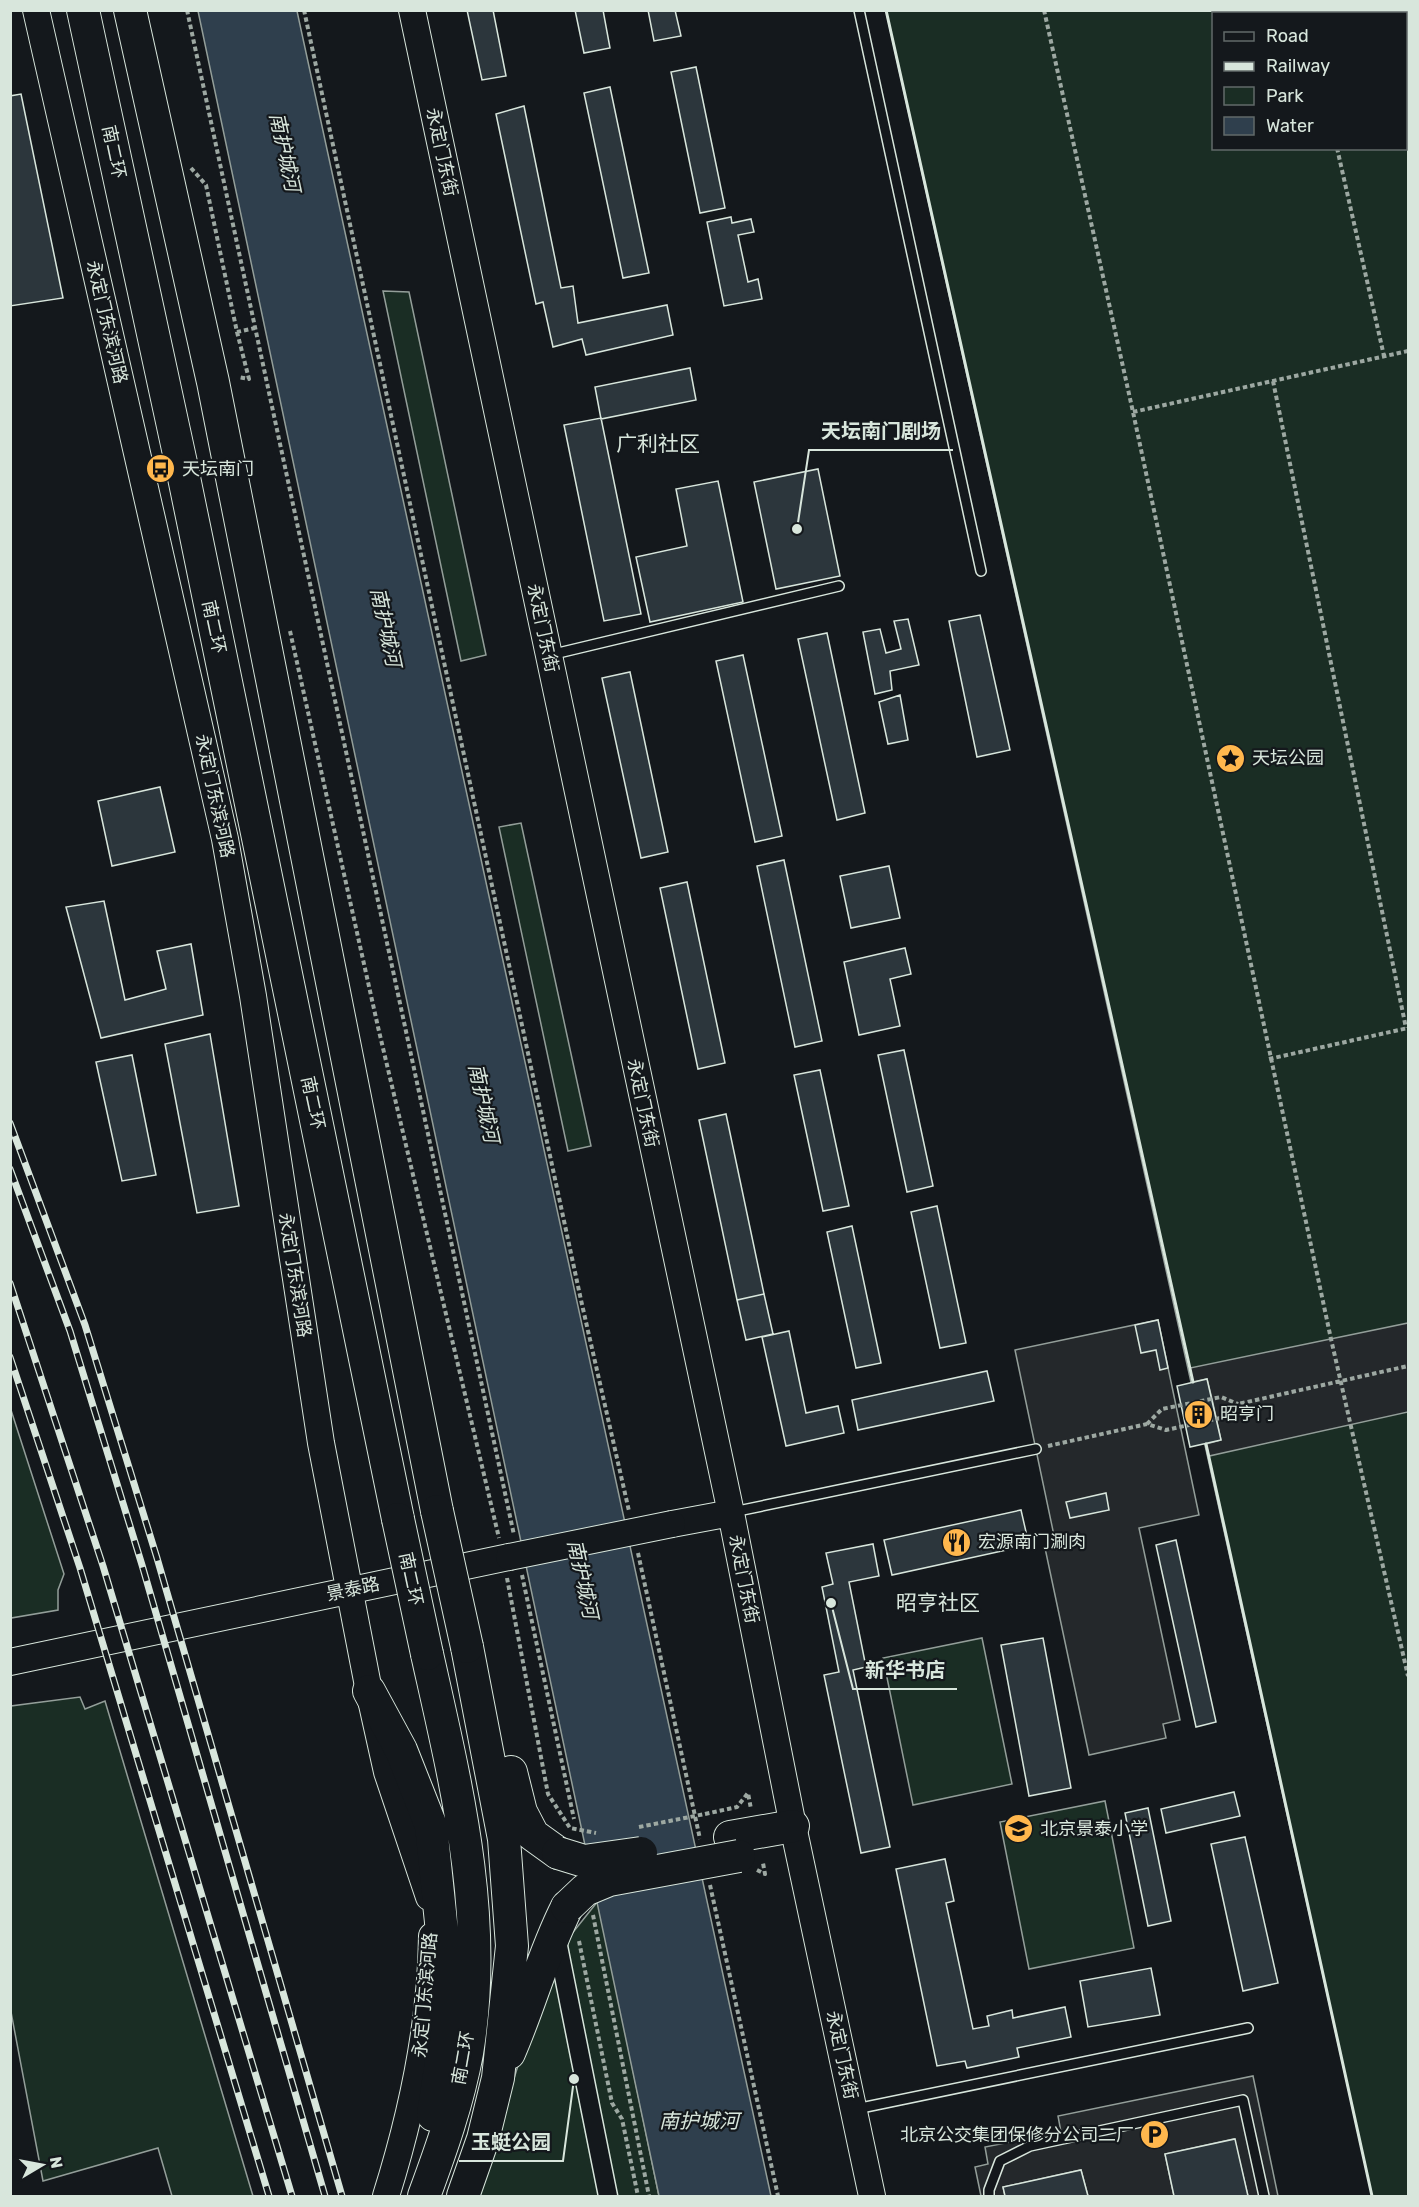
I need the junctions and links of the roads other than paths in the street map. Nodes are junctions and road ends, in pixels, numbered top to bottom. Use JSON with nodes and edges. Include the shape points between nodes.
{"nodes":[{"id":1,"x":36,"y":10,"type":"edge"},
{"id":2,"x":83,"y":10,"type":"edge"},
{"id":3,"x":130,"y":10,"type":"edge"},
{"id":4,"x":412,"y":10,"type":"edge"},
{"id":5,"x":859,"y":10,"type":"edge"},
{"id":6,"x":981,"y":571,"type":"dead end"},
{"id":7,"x":839,"y":586,"type":"dead end"},
{"id":8,"x":549,"y":656,"type":"junction"},
{"id":9,"x":1036,"y":1449,"type":"road end"},
{"id":10,"x":731,"y":1513,"type":"junction"},
{"id":11,"x":350,"y":1590,"type":"junction"},
{"id":12,"x":467,"y":1647,"type":"junction"},
{"id":13,"x":10,"y":1662,"type":"edge"},
{"id":14,"x":369,"y":1691,"type":"junction"},
{"id":15,"x":795,"y":1836,"type":"junction"},
{"id":16,"x":724,"y":1844,"type":"junction"},
{"id":17,"x":573,"y":1919,"type":"junction"},
{"id":18,"x":1248,"y":2028,"type":"dead end"},
{"id":19,"x":498,"y":2078,"type":"junction"},
{"id":20,"x":853,"y":2110,"type":"junction"},
{"id":21,"x":386,"y":2196,"type":"edge"},
{"id":22,"x":423,"y":2196,"type":"edge"},
{"id":23,"x":463,"y":2196,"type":"edge"},
{"id":24,"x":608,"y":2196,"type":"edge"},
{"id":25,"x":872,"y":2196,"type":"edge"},
{"id":26,"x":989,"y":2196,"type":"edge"},
{"id":27,"x":1264,"y":2196,"type":"edge"}],
"edges":[{"from":1,"to":11,"type":"street","name":"永定门东滨河路","via":[[225,839],[253,996],[321,1443]]},
{"from":2,"to":22,"type":"highway","name":"南二环","bridge":true,"via":[[455,1784],[472,1888],[475,1941],[467,2052],[449,2127]]},
{"from":3,"to":12,"type":"highway","name":"南二环","bridge":true,"via":[[215,394]]},
{"from":4,"to":8,"type":"street","name":"永定门东街"},
{"from":5,"to":6,"type":"lane"},
{"from":7,"to":8,"type":"lane"},
{"from":8,"to":10,"type":"street","name":"永定门东街"},
{"from":9,"to":10,"type":"lane"},
{"from":10,"to":11,"type":"street","name":"景泰路","bridge":true},
{"from":10,"to":15,"type":"street","name":"永定门东街"},
{"from":11,"to":13,"type":"street","name":"景泰路"},
{"from":11,"to":14,"type":"street","name":"永定门东滨河路"},
{"from":12,"to":16,"type":"highway","bridge":true,"via":[[521,1812],[533,1835],[558,1853],[584,1861]]},
{"from":12,"to":19,"type":"highway","name":"南二环","via":[[505,1851],[512,1946]]},
{"from":14,"to":21,"type":"street","name":"永定门东滨河路","via":[[387,1772],[420,1867],[432,1921],[426,2025],[405,2136]]},
{"from":14,"to":22,"type":"highway","via":[[401,1750],[431,1826],[440,1895],[447,1980],[444,2041]]},
{"from":15,"to":16,"type":"highway"},
{"from":15,"to":20,"type":"street","name":"永定门东街"},
{"from":16,"to":17,"type":"highway","bridge":true,"via":[[585,1890]]},
{"from":17,"to":19,"type":"highway"},
{"from":17,"to":24,"type":"street"},
{"from":18,"to":20,"type":"lane"},
{"from":19,"to":23,"type":"highway","name":"南二环"},
{"from":20,"to":25,"type":"street","name":"永定门东街"},
{"from":26,"to":27,"type":"lane","via":[[1000,2161],[1030,2146],[1243,2100]]}]}
